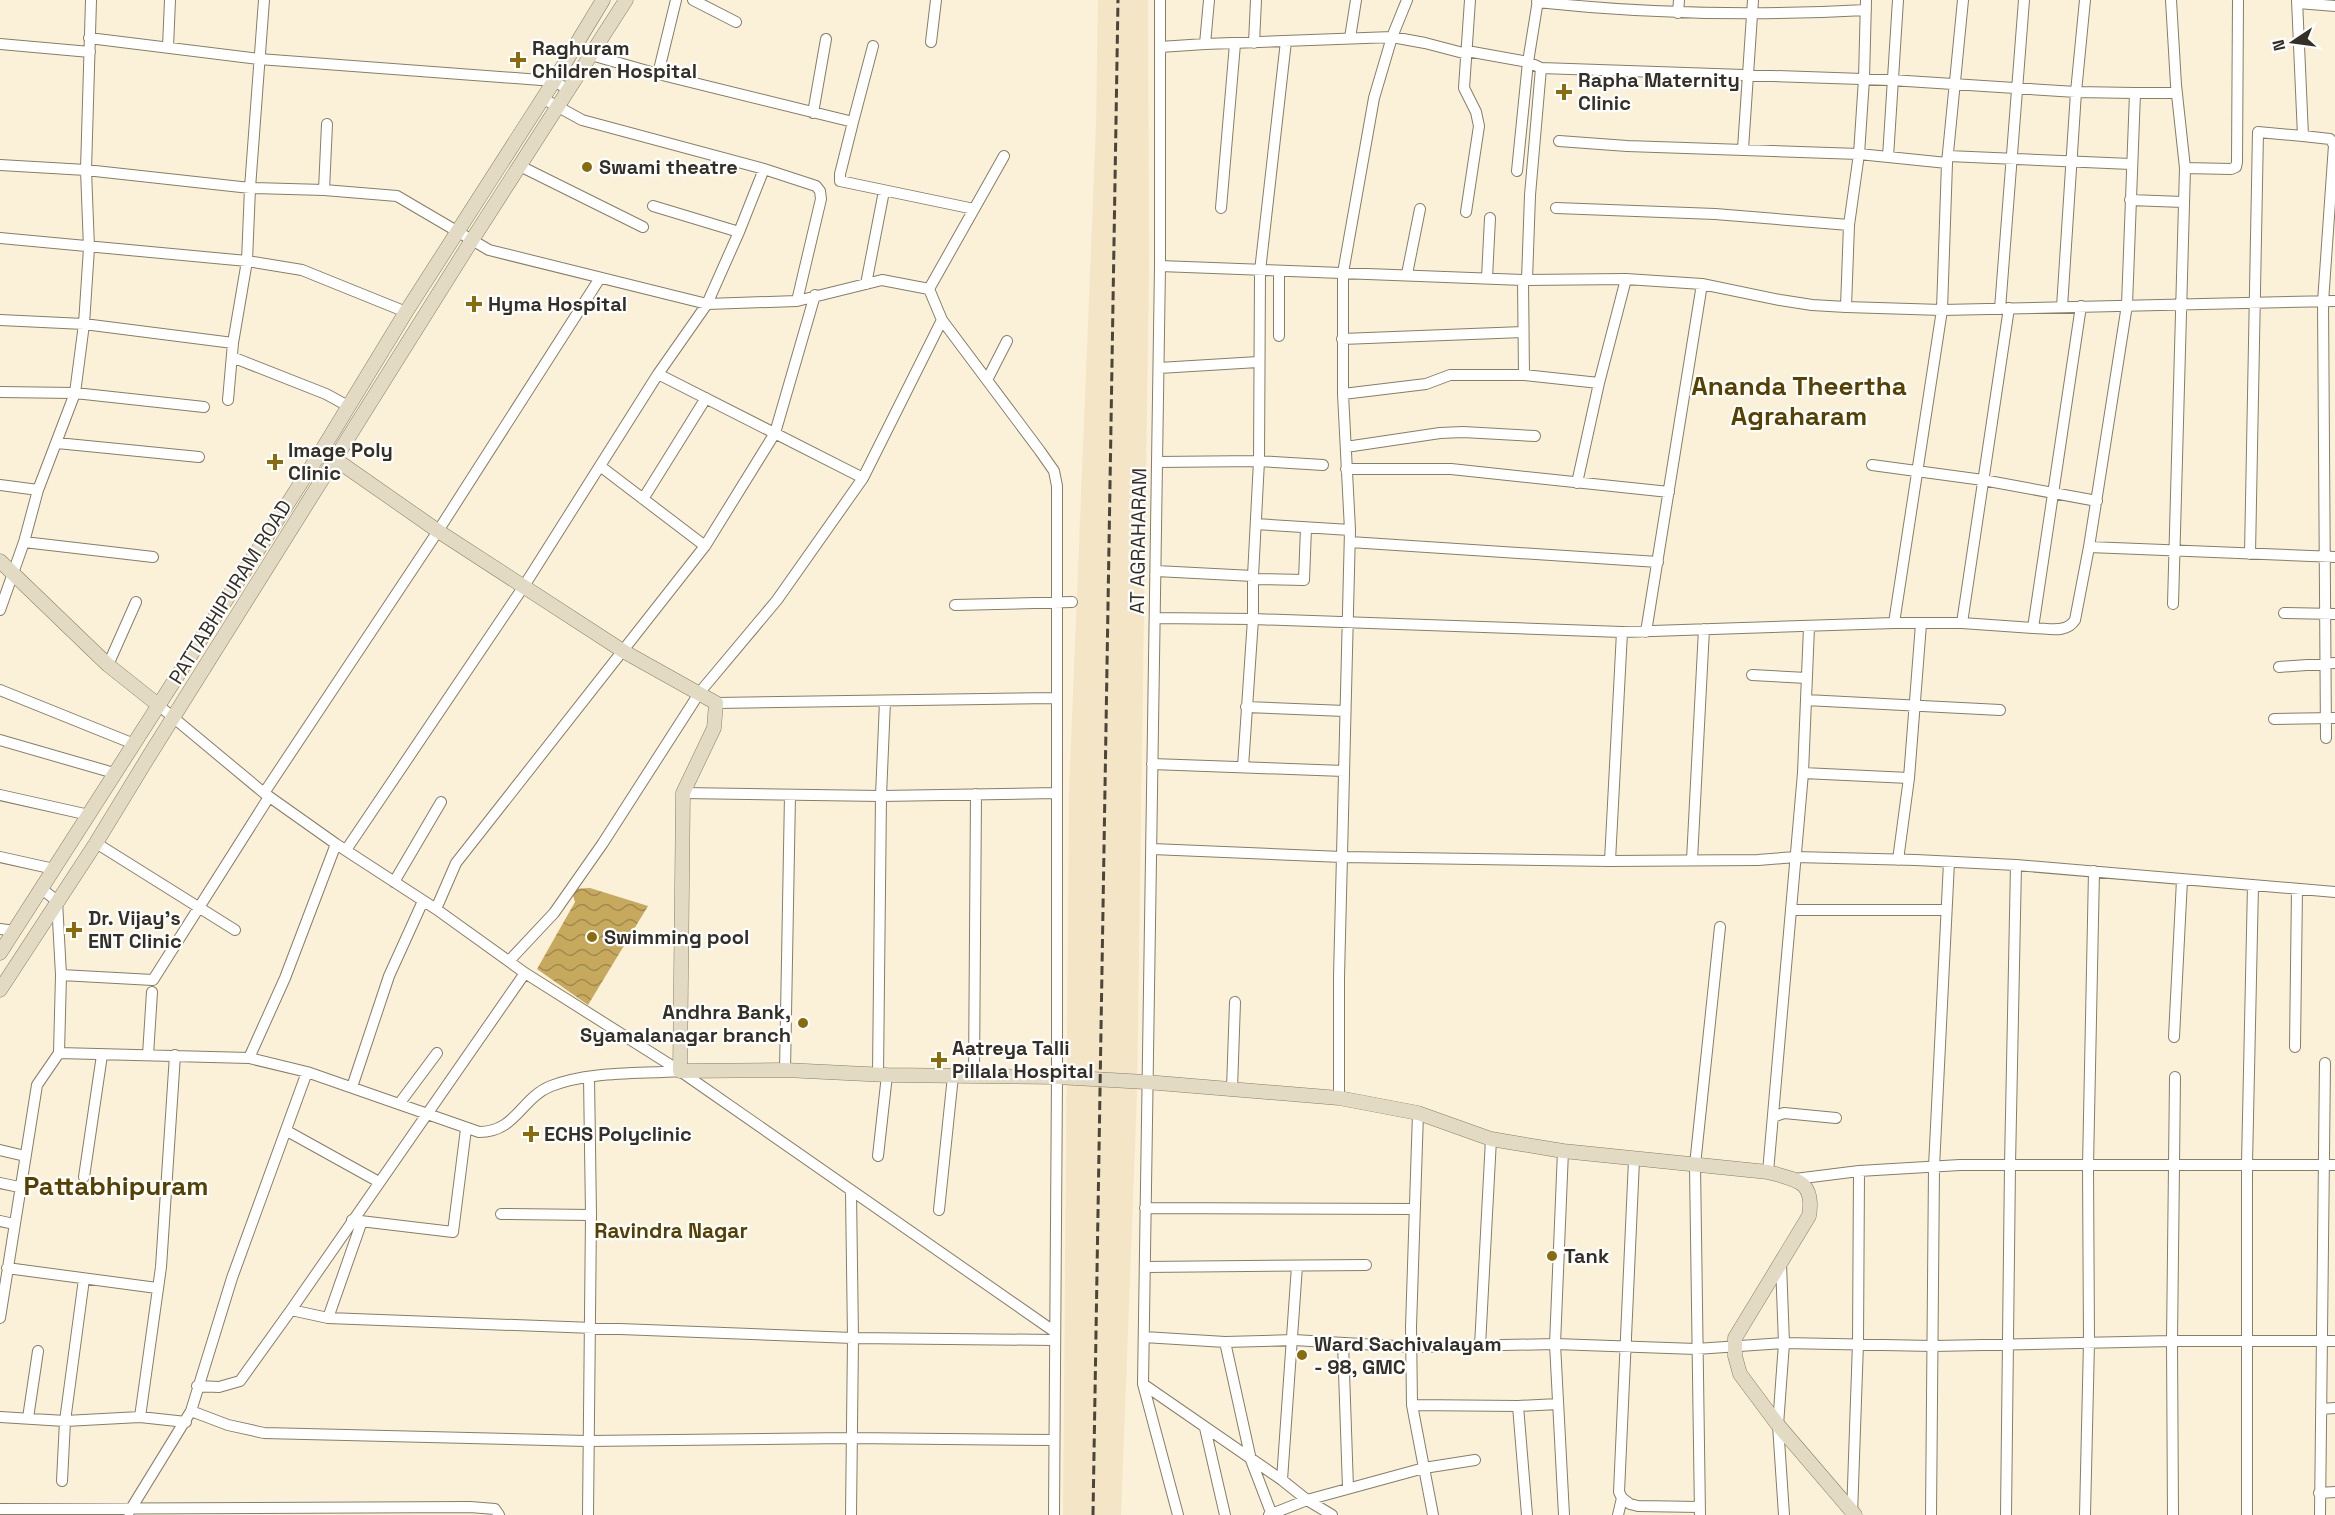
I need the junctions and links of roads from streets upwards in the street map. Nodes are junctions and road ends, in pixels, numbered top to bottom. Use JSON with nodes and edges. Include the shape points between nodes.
{"nodes":[{"id":1,"x":91,"y":0,"type":"edge"},
{"id":2,"x":170,"y":0,"type":"edge"},
{"id":3,"x":264,"y":0,"type":"edge"},
{"id":4,"x":603,"y":0,"type":"edge"},
{"id":5,"x":627,"y":0,"type":"edge"},
{"id":6,"x":676,"y":0,"type":"edge"},
{"id":7,"x":693,"y":0,"type":"edge"},
{"id":8,"x":936,"y":0,"type":"edge"},
{"id":9,"x":1160,"y":0,"type":"edge"},
{"id":10,"x":1209,"y":0,"type":"edge"},
{"id":11,"x":1257,"y":0,"type":"edge"},
{"id":12,"x":1356,"y":0,"type":"edge"},
{"id":13,"x":1407,"y":0,"type":"edge"},
{"id":14,"x":1470,"y":0,"type":"edge"},
{"id":15,"x":1679,"y":0,"type":"edge"},
{"id":16,"x":1753,"y":0,"type":"edge"},
{"id":17,"x":1810,"y":0,"type":"edge"},
{"id":18,"x":1898,"y":0,"type":"edge"},
{"id":19,"x":1962,"y":0,"type":"edge"},
{"id":20,"x":2024,"y":0,"type":"edge"},
{"id":21,"x":2085,"y":0,"type":"edge"},
{"id":22,"x":2171,"y":0,"type":"edge"},
{"id":23,"x":2238,"y":0,"type":"edge"},
{"id":24,"x":1538,"y":1,"type":"edge"},
{"id":25,"x":2297,"y":2,"type":"edge"},
{"id":26,"x":1866,"y":5,"type":"edge"},
{"id":27,"x":2335,"y":6,"type":"edge"},
{"id":28,"x":1678,"y":13,"type":"junction"},
{"id":29,"x":1809,"y":13,"type":"junction"},
{"id":30,"x":1752,"y":14,"type":"junction"},
{"id":31,"x":735,"y":22,"type":"dead end"},
{"id":32,"x":1392,"y":37,"type":"junction"},
{"id":33,"x":89,"y":38,"type":"junction"},
{"id":34,"x":1350,"y":38,"type":"junction"},
{"id":35,"x":826,"y":39,"type":"dead end"},
{"id":36,"x":931,"y":42,"type":"dead end"},
{"id":37,"x":1286,"y":42,"type":"junction"},
{"id":38,"x":1254,"y":43,"type":"junction"},
{"id":39,"x":0,"y":44,"type":"edge"},
{"id":40,"x":1205,"y":44,"type":"junction"},
{"id":41,"x":1235,"y":44,"type":"junction"},
{"id":42,"x":873,"y":46,"type":"dead end"},
{"id":43,"x":168,"y":47,"type":"junction"},
{"id":44,"x":1160,"y":47,"type":"junction"},
{"id":45,"x":90,"y":52,"type":"junction"},
{"id":46,"x":1467,"y":52,"type":"junction"},
{"id":47,"x":591,"y":55,"type":"junction"},
{"id":48,"x":259,"y":59,"type":"junction"},
{"id":49,"x":1528,"y":62,"type":"junction"},
{"id":50,"x":1541,"y":68,"type":"junction"},
{"id":51,"x":658,"y":74,"type":"junction"},
{"id":52,"x":1748,"y":74,"type":"junction"},
{"id":53,"x":1864,"y":79,"type":"junction"},
{"id":54,"x":1892,"y":80,"type":"junction"},
{"id":55,"x":554,"y":81,"type":"junction"},
{"id":56,"x":1955,"y":84,"type":"junction"},
{"id":57,"x":2017,"y":87,"type":"junction"},
{"id":58,"x":569,"y":90,"type":"junction"},
{"id":59,"x":2076,"y":92,"type":"junction"},
{"id":60,"x":2135,"y":93,"type":"junction"},
{"id":61,"x":2176,"y":93,"type":"junction"},
{"id":62,"x":542,"y":98,"type":"junction"},
{"id":63,"x":558,"y":107,"type":"junction"},
{"id":64,"x":813,"y":113,"type":"junction"},
{"id":65,"x":853,"y":122,"type":"junction"},
{"id":66,"x":327,"y":124,"type":"dead end"},
{"id":67,"x":2238,"y":131,"type":"junction"},
{"id":68,"x":2258,"y":132,"type":"junction"},
{"id":69,"x":2303,"y":136,"type":"junction"},
{"id":70,"x":1559,"y":141,"type":"dead end"},
{"id":71,"x":1743,"y":149,"type":"junction"},
{"id":72,"x":1858,"y":154,"type":"junction"},
{"id":73,"x":1004,"y":156,"type":"dead end"},
{"id":74,"x":1888,"y":157,"type":"junction"},
{"id":75,"x":1948,"y":159,"type":"junction"},
{"id":76,"x":2011,"y":159,"type":"junction"},
{"id":77,"x":2072,"y":162,"type":"junction"},
{"id":78,"x":2131,"y":164,"type":"junction"},
{"id":79,"x":0,"y":165,"type":"edge"},
{"id":80,"x":520,"y":166,"type":"junction"},
{"id":81,"x":2185,"y":168,"type":"junction"},
{"id":82,"x":764,"y":169,"type":"junction"},
{"id":83,"x":86,"y":170,"type":"junction"},
{"id":84,"x":1518,"y":171,"type":"dead end"},
{"id":85,"x":250,"y":188,"type":"junction"},
{"id":86,"x":324,"y":190,"type":"junction"},
{"id":87,"x":884,"y":191,"type":"junction"},
{"id":88,"x":2130,"y":200,"type":"junction"},
{"id":89,"x":2183,"y":202,"type":"junction"},
{"id":90,"x":653,"y":206,"type":"dead end"},
{"id":91,"x":1221,"y":208,"type":"dead end"},
{"id":92,"x":1556,"y":208,"type":"dead end"},
{"id":93,"x":974,"y":209,"type":"junction"},
{"id":94,"x":1420,"y":209,"type":"dead end"},
{"id":95,"x":1466,"y":212,"type":"dead end"},
{"id":96,"x":1490,"y":218,"type":"dead end"},
{"id":97,"x":1849,"y":225,"type":"junction"},
{"id":98,"x":643,"y":227,"type":"dead end"},
{"id":99,"x":458,"y":230,"type":"junction"},
{"id":100,"x":740,"y":232,"type":"junction"},
{"id":101,"x":0,"y":238,"type":"edge"},
{"id":102,"x":472,"y":240,"type":"junction"},
{"id":103,"x":89,"y":248,"type":"junction"},
{"id":104,"x":247,"y":261,"type":"junction"},
{"id":105,"x":1160,"y":266,"type":"junction"},
{"id":106,"x":1260,"y":271,"type":"junction"},
{"id":107,"x":1280,"y":272,"type":"junction"},
{"id":108,"x":1343,"y":273,"type":"junction"},
{"id":109,"x":1407,"y":274,"type":"junction"},
{"id":110,"x":600,"y":278,"type":"junction"},
{"id":111,"x":1487,"y":278,"type":"junction"},
{"id":112,"x":1626,"y":279,"type":"junction"},
{"id":113,"x":1525,"y":280,"type":"junction"},
{"id":114,"x":866,"y":284,"type":"junction"},
{"id":115,"x":1702,"y":284,"type":"junction"},
{"id":116,"x":929,"y":289,"type":"junction"},
{"id":117,"x":815,"y":295,"type":"junction"},
{"id":118,"x":797,"y":301,"type":"junction"},
{"id":119,"x":2323,"y":302,"type":"junction"},
{"id":120,"x":2335,"y":302,"type":"edge"},
{"id":121,"x":2254,"y":303,"type":"junction"},
{"id":122,"x":707,"y":304,"type":"junction"},
{"id":123,"x":2127,"y":304,"type":"junction"},
{"id":124,"x":2181,"y":304,"type":"junction"},
{"id":125,"x":2081,"y":306,"type":"junction"},
{"id":126,"x":1846,"y":307,"type":"junction"},
{"id":127,"x":2062,"y":307,"type":"junction"},
{"id":128,"x":2004,"y":308,"type":"junction"},
{"id":129,"x":1942,"y":310,"type":"junction"},
{"id":130,"x":406,"y":312,"type":"junction"},
{"id":131,"x":0,"y":320,"type":"edge"},
{"id":132,"x":942,"y":320,"type":"junction"},
{"id":133,"x":84,"y":324,"type":"junction"},
{"id":134,"x":1523,"y":332,"type":"junction"},
{"id":135,"x":1280,"y":336,"type":"dead end"},
{"id":136,"x":1342,"y":339,"type":"junction"},
{"id":137,"x":1007,"y":341,"type":"dead end"},
{"id":138,"x":233,"y":343,"type":"junction"},
{"id":139,"x":232,"y":357,"type":"junction"},
{"id":140,"x":1258,"y":362,"type":"junction"},
{"id":141,"x":1159,"y":368,"type":"junction"},
{"id":142,"x":658,"y":374,"type":"junction"},
{"id":143,"x":1524,"y":375,"type":"junction"},
{"id":144,"x":987,"y":380,"type":"junction"},
{"id":145,"x":1599,"y":383,"type":"junction"},
{"id":146,"x":0,"y":392,"type":"edge"},
{"id":147,"x":75,"y":393,"type":"junction"},
{"id":148,"x":1343,"y":394,"type":"junction"},
{"id":149,"x":706,"y":398,"type":"junction"},
{"id":150,"x":228,"y":400,"type":"dead end"},
{"id":151,"x":348,"y":406,"type":"junction"},
{"id":152,"x":204,"y":407,"type":"dead end"},
{"id":153,"x":775,"y":433,"type":"junction"},
{"id":154,"x":1535,"y":436,"type":"dead end"},
{"id":155,"x":57,"y":443,"type":"junction"},
{"id":156,"x":1346,"y":447,"type":"junction"},
{"id":157,"x":322,"y":450,"type":"junction"},
{"id":158,"x":199,"y":458,"type":"dead end"},
{"id":159,"x":335,"y":459,"type":"junction"},
{"id":160,"x":1259,"y":461,"type":"junction"},
{"id":161,"x":1157,"y":462,"type":"junction"},
{"id":162,"x":1323,"y":465,"type":"dead end"},
{"id":163,"x":1872,"y":465,"type":"dead end"},
{"id":164,"x":600,"y":466,"type":"junction"},
{"id":165,"x":1346,"y":470,"type":"junction"},
{"id":166,"x":1918,"y":470,"type":"junction"},
{"id":167,"x":863,"y":478,"type":"junction"},
{"id":168,"x":1983,"y":480,"type":"junction"},
{"id":169,"x":1577,"y":483,"type":"junction"},
{"id":170,"x":0,"y":485,"type":"edge"},
{"id":171,"x":38,"y":490,"type":"junction"},
{"id":172,"x":1669,"y":492,"type":"junction"},
{"id":173,"x":2053,"y":494,"type":"junction"},
{"id":174,"x":643,"y":499,"type":"junction"},
{"id":175,"x":2097,"y":501,"type":"junction"},
{"id":176,"x":2330,"y":505,"type":"edge"},
{"id":177,"x":1256,"y":524,"type":"junction"},
{"id":178,"x":1306,"y":528,"type":"junction"},
{"id":179,"x":1350,"y":530,"type":"junction"},
{"id":180,"x":438,"y":531,"type":"junction"},
{"id":181,"x":24,"y":542,"type":"junction"},
{"id":182,"x":1350,"y":542,"type":"junction"},
{"id":183,"x":705,"y":546,"type":"junction"},
{"id":184,"x":2092,"y":547,"type":"junction"},
{"id":185,"x":2174,"y":550,"type":"junction"},
{"id":186,"x":2250,"y":554,"type":"junction"},
{"id":187,"x":153,"y":557,"type":"dead end"},
{"id":188,"x":2330,"y":557,"type":"edge"},
{"id":189,"x":0,"y":561,"type":"edge"},
{"id":190,"x":1658,"y":562,"type":"junction"},
{"id":191,"x":1156,"y":571,"type":"junction"},
{"id":192,"x":13,"y":574,"type":"junction"},
{"id":193,"x":1253,"y":577,"type":"junction"},
{"id":194,"x":524,"y":586,"type":"junction"},
{"id":195,"x":1056,"y":601,"type":"junction"},
{"id":196,"x":136,"y":602,"type":"dead end"},
{"id":197,"x":1072,"y":602,"type":"dead end"},
{"id":198,"x":2173,"y":604,"type":"dead end"},
{"id":199,"x":955,"y":605,"type":"dead end"},
{"id":200,"x":0,"y":610,"type":"edge"},
{"id":201,"x":2284,"y":613,"type":"dead end"},
{"id":202,"x":2330,"y":614,"type":"edge"},
{"id":203,"x":1155,"y":618,"type":"junction"},
{"id":204,"x":1253,"y":619,"type":"junction"},
{"id":205,"x":1348,"y":622,"type":"junction"},
{"id":206,"x":1894,"y":623,"type":"junction"},
{"id":207,"x":1962,"y":623,"type":"junction"},
{"id":208,"x":1921,"y":624,"type":"junction"},
{"id":209,"x":1809,"y":627,"type":"junction"},
{"id":210,"x":2033,"y":628,"type":"junction"},
{"id":211,"x":1704,"y":629,"type":"junction"},
{"id":212,"x":1622,"y":632,"type":"junction"},
{"id":213,"x":1646,"y":632,"type":"junction"},
{"id":214,"x":623,"y":651,"type":"junction"},
{"id":215,"x":2331,"y":663,"type":"edge"},
{"id":216,"x":108,"y":665,"type":"junction"},
{"id":217,"x":2280,"y":667,"type":"dead end"},
{"id":218,"x":1752,"y":675,"type":"dead end"},
{"id":219,"x":1807,"y":678,"type":"junction"},
{"id":220,"x":0,"y":690,"type":"edge"},
{"id":221,"x":700,"y":692,"type":"junction"},
{"id":222,"x":1055,"y":698,"type":"junction"},
{"id":223,"x":1806,"y":700,"type":"junction"},
{"id":224,"x":885,"y":701,"type":"junction"},
{"id":225,"x":716,"y":703,"type":"junction"},
{"id":226,"x":158,"y":704,"type":"junction"},
{"id":227,"x":1915,"y":705,"type":"junction"},
{"id":228,"x":1246,"y":707,"type":"junction"},
{"id":229,"x":2000,"y":710,"type":"dead end"},
{"id":230,"x":1345,"y":711,"type":"junction"},
{"id":231,"x":174,"y":717,"type":"junction"},
{"id":232,"x":2331,"y":718,"type":"edge"},
{"id":233,"x":2274,"y":719,"type":"dead end"},
{"id":234,"x":2326,"y":738,"type":"dead end"},
{"id":235,"x":0,"y":740,"type":"edge"},
{"id":236,"x":134,"y":744,"type":"junction"},
{"id":237,"x":1152,"y":764,"type":"junction"},
{"id":238,"x":1243,"y":767,"type":"junction"},
{"id":239,"x":1344,"y":771,"type":"junction"},
{"id":240,"x":114,"y":773,"type":"junction"},
{"id":241,"x":1803,"y":773,"type":"junction"},
{"id":242,"x":1909,"y":778,"type":"junction"},
{"id":243,"x":683,"y":793,"type":"junction"},
{"id":244,"x":1056,"y":793,"type":"junction"},
{"id":245,"x":976,"y":794,"type":"junction"},
{"id":246,"x":0,"y":795,"type":"edge"},
{"id":247,"x":266,"y":795,"type":"junction"},
{"id":248,"x":790,"y":795,"type":"junction"},
{"id":249,"x":881,"y":796,"type":"junction"},
{"id":250,"x":441,"y":802,"type":"dead end"},
{"id":251,"x":89,"y":815,"type":"junction"},
{"id":252,"x":96,"y":843,"type":"junction"},
{"id":253,"x":336,"y":844,"type":"junction"},
{"id":254,"x":1152,"y":849,"type":"junction"},
{"id":255,"x":346,"y":850,"type":"junction"},
{"id":256,"x":0,"y":857,"type":"edge"},
{"id":257,"x":1342,"y":857,"type":"junction"},
{"id":258,"x":1795,"y":857,"type":"junction"},
{"id":259,"x":1692,"y":860,"type":"junction"},
{"id":260,"x":1898,"y":860,"type":"junction"},
{"id":261,"x":1610,"y":861,"type":"junction"},
{"id":262,"x":1948,"y":862,"type":"junction"},
{"id":263,"x":2016,"y":865,"type":"junction"},
{"id":264,"x":54,"y":870,"type":"junction"},
{"id":265,"x":2094,"y":871,"type":"junction"},
{"id":266,"x":2182,"y":880,"type":"junction"},
{"id":267,"x":394,"y":882,"type":"junction"},
{"id":268,"x":2253,"y":885,"type":"junction"},
{"id":269,"x":42,"y":889,"type":"junction"},
{"id":270,"x":2297,"y":889,"type":"junction"},
{"id":271,"x":2335,"y":892,"type":"edge"},
{"id":272,"x":57,"y":901,"type":"junction"},
{"id":273,"x":423,"y":901,"type":"junction"},
{"id":274,"x":198,"y":908,"type":"junction"},
{"id":275,"x":436,"y":909,"type":"junction"},
{"id":276,"x":1793,"y":910,"type":"junction"},
{"id":277,"x":1946,"y":910,"type":"junction"},
{"id":278,"x":1720,"y":927,"type":"dead end"},
{"id":279,"x":0,"y":929,"type":"edge"},
{"id":280,"x":235,"y":930,"type":"dead end"},
{"id":281,"x":15,"y":931,"type":"junction"},
{"id":282,"x":0,"y":953,"type":"edge"},
{"id":283,"x":509,"y":961,"type":"junction"},
{"id":284,"x":525,"y":974,"type":"junction"},
{"id":285,"x":61,"y":975,"type":"junction"},
{"id":286,"x":0,"y":990,"type":"edge"},
{"id":287,"x":152,"y":992,"type":"dead end"},
{"id":288,"x":1235,"y":1002,"type":"dead end"},
{"id":289,"x":2175,"y":1037,"type":"dead end"},
{"id":290,"x":2295,"y":1047,"type":"dead end"},
{"id":291,"x":59,"y":1053,"type":"junction"},
{"id":292,"x":437,"y":1053,"type":"dead end"},
{"id":293,"x":102,"y":1055,"type":"junction"},
{"id":294,"x":148,"y":1055,"type":"junction"},
{"id":295,"x":175,"y":1055,"type":"junction"},
{"id":296,"x":249,"y":1058,"type":"junction"},
{"id":297,"x":2325,"y":1063,"type":"dead end"},
{"id":298,"x":785,"y":1070,"type":"junction"},
{"id":299,"x":680,"y":1071,"type":"junction"},
{"id":300,"x":307,"y":1072,"type":"junction"},
{"id":301,"x":882,"y":1075,"type":"junction"},
{"id":302,"x":953,"y":1076,"type":"junction"},
{"id":303,"x":974,"y":1076,"type":"junction"},
{"id":304,"x":590,"y":1077,"type":"junction"},
{"id":305,"x":1057,"y":1077,"type":"junction"},
{"id":306,"x":2175,"y":1077,"type":"dead end"},
{"id":307,"x":1146,"y":1082,"type":"junction"},
{"id":308,"x":352,"y":1087,"type":"junction"},
{"id":309,"x":1232,"y":1089,"type":"junction"},
{"id":310,"x":1339,"y":1098,"type":"junction"},
{"id":311,"x":399,"y":1104,"type":"junction"},
{"id":312,"x":1418,"y":1113,"type":"junction"},
{"id":313,"x":427,"y":1114,"type":"junction"},
{"id":314,"x":1773,"y":1118,"type":"junction"},
{"id":315,"x":1836,"y":1118,"type":"dead end"},
{"id":316,"x":466,"y":1129,"type":"junction"},
{"id":317,"x":287,"y":1131,"type":"junction"},
{"id":318,"x":1491,"y":1139,"type":"junction"},
{"id":319,"x":0,"y":1150,"type":"edge"},
{"id":320,"x":1563,"y":1151,"type":"junction"},
{"id":321,"x":25,"y":1156,"type":"junction"},
{"id":322,"x":878,"y":1156,"type":"dead end"},
{"id":323,"x":1634,"y":1160,"type":"junction"},
{"id":324,"x":2247,"y":1164,"type":"junction"},
{"id":325,"x":1695,"y":1165,"type":"junction"},
{"id":326,"x":2010,"y":1165,"type":"junction"},
{"id":327,"x":2175,"y":1165,"type":"junction"},
{"id":328,"x":2330,"y":1165,"type":"edge"},
{"id":329,"x":2088,"y":1166,"type":"junction"},
{"id":330,"x":1935,"y":1167,"type":"junction"},
{"id":331,"x":1859,"y":1171,"type":"junction"},
{"id":332,"x":1768,"y":1172,"type":"junction"},
{"id":333,"x":84,"y":1177,"type":"dead end"},
{"id":334,"x":1795,"y":1179,"type":"junction"},
{"id":335,"x":379,"y":1182,"type":"junction"},
{"id":336,"x":0,"y":1183,"type":"edge"},
{"id":337,"x":20,"y":1187,"type":"junction"},
{"id":338,"x":851,"y":1192,"type":"junction"},
{"id":339,"x":1145,"y":1208,"type":"junction"},
{"id":340,"x":1415,"y":1209,"type":"junction"},
{"id":341,"x":939,"y":1210,"type":"dead end"},
{"id":342,"x":501,"y":1214,"type":"dead end"},
{"id":343,"x":591,"y":1215,"type":"junction"},
{"id":344,"x":0,"y":1221,"type":"edge"},
{"id":345,"x":357,"y":1221,"type":"junction"},
{"id":346,"x":14,"y":1224,"type":"junction"},
{"id":347,"x":1781,"y":1264,"type":"junction"},
{"id":348,"x":1366,"y":1265,"type":"dead end"},
{"id":349,"x":1297,"y":1266,"type":"junction"},
{"id":350,"x":1145,"y":1267,"type":"junction"},
{"id":351,"x":7,"y":1268,"type":"junction"},
{"id":352,"x":84,"y":1279,"type":"junction"},
{"id":353,"x":157,"y":1288,"type":"junction"},
{"id":354,"x":291,"y":1310,"type":"junction"},
{"id":355,"x":0,"y":1318,"type":"edge"},
{"id":356,"x":328,"y":1318,"type":"junction"},
{"id":357,"x":589,"y":1328,"type":"junction"},
{"id":358,"x":1055,"y":1336,"type":"junction"},
{"id":359,"x":1144,"y":1337,"type":"junction"},
{"id":360,"x":853,"y":1338,"type":"junction"},
{"id":361,"x":1294,"y":1340,"type":"junction"},
{"id":362,"x":2322,"y":1340,"type":"junction"},
{"id":363,"x":2172,"y":1341,"type":"junction"},
{"id":364,"x":2247,"y":1341,"type":"junction"},
{"id":365,"x":2335,"y":1341,"type":"edge"},
{"id":366,"x":1225,"y":1342,"type":"junction"},
{"id":367,"x":2089,"y":1342,"type":"junction"},
{"id":368,"x":1343,"y":1343,"type":"junction"},
{"id":369,"x":1784,"y":1343,"type":"junction"},
{"id":370,"x":1858,"y":1343,"type":"junction"},
{"id":371,"x":2008,"y":1343,"type":"junction"},
{"id":372,"x":1555,"y":1344,"type":"junction"},
{"id":373,"x":1480,"y":1346,"type":"junction"},
{"id":374,"x":1932,"y":1346,"type":"junction"},
{"id":375,"x":1412,"y":1347,"type":"junction"},
{"id":376,"x":1624,"y":1347,"type":"junction"},
{"id":377,"x":1734,"y":1348,"type":"junction"},
{"id":378,"x":1696,"y":1349,"type":"junction"},
{"id":379,"x":38,"y":1352,"type":"dead end"},
{"id":380,"x":1143,"y":1384,"type":"junction"},
{"id":381,"x":198,"y":1386,"type":"junction"},
{"id":382,"x":1558,"y":1404,"type":"junction"},
{"id":383,"x":1412,"y":1405,"type":"junction"},
{"id":384,"x":1518,"y":1406,"type":"junction"},
{"id":385,"x":2335,"y":1408,"type":"edge"},
{"id":386,"x":2321,"y":1409,"type":"junction"},
{"id":387,"x":191,"y":1412,"type":"junction"},
{"id":388,"x":0,"y":1417,"type":"edge"},
{"id":389,"x":140,"y":1417,"type":"junction"},
{"id":390,"x":28,"y":1418,"type":"junction"},
{"id":391,"x":65,"y":1421,"type":"junction"},
{"id":392,"x":186,"y":1422,"type":"junction"},
{"id":393,"x":1778,"y":1425,"type":"junction"},
{"id":394,"x":1205,"y":1428,"type":"junction"},
{"id":395,"x":850,"y":1438,"type":"junction"},
{"id":396,"x":1054,"y":1440,"type":"junction"},
{"id":397,"x":587,"y":1441,"type":"junction"},
{"id":398,"x":1251,"y":1460,"type":"junction"},
{"id":399,"x":1474,"y":1460,"type":"dead end"},
{"id":400,"x":1424,"y":1468,"type":"junction"},
{"id":401,"x":1282,"y":1480,"type":"junction"},
{"id":402,"x":62,"y":1481,"type":"dead end"},
{"id":403,"x":1348,"y":1488,"type":"junction"},
{"id":404,"x":2335,"y":1492,"type":"edge"},
{"id":405,"x":2319,"y":1493,"type":"junction"},
{"id":406,"x":1307,"y":1500,"type":"junction"},
{"id":407,"x":1626,"y":1501,"type":"junction"},
{"id":408,"x":0,"y":1509,"type":"edge"},
{"id":409,"x":338,"y":1511,"type":"edge"},
{"id":410,"x":399,"y":1511,"type":"edge"},
{"id":411,"x":1700,"y":1511,"type":"edge"},
{"id":412,"x":37,"y":1512,"type":"edge"},
{"id":413,"x":129,"y":1512,"type":"edge"},
{"id":414,"x":1853,"y":1514,"type":"edge"},
{"id":415,"x":499,"y":1515,"type":"edge"},
{"id":416,"x":588,"y":1515,"type":"edge"},
{"id":417,"x":851,"y":1515,"type":"edge"},
{"id":418,"x":1054,"y":1515,"type":"edge"},
{"id":419,"x":1178,"y":1515,"type":"edge"},
{"id":420,"x":1225,"y":1515,"type":"edge"},
{"id":421,"x":1271,"y":1515,"type":"edge"},
{"id":422,"x":1312,"y":1515,"type":"edge"},
{"id":423,"x":1332,"y":1515,"type":"edge"},
{"id":424,"x":1433,"y":1515,"type":"edge"},
{"id":425,"x":1527,"y":1515,"type":"edge"},
{"id":426,"x":1564,"y":1515,"type":"edge"},
{"id":427,"x":1618,"y":1515,"type":"edge"},
{"id":428,"x":1784,"y":1515,"type":"edge"},
{"id":429,"x":1931,"y":1515,"type":"edge"},
{"id":430,"x":2006,"y":1515,"type":"edge"},
{"id":431,"x":2085,"y":1515,"type":"edge"},
{"id":432,"x":2173,"y":1515,"type":"edge"},
{"id":433,"x":2247,"y":1515,"type":"edge"},
{"id":434,"x":2320,"y":1515,"type":"edge"}],
"edges":[{"from":1,"to":33,"type":"street"},
{"from":2,"to":43,"type":"street"},
{"from":3,"to":48,"type":"street"},
{"from":4,"to":55,"type":"street","name":"PATTABHIPURAM ROAD"},
{"from":5,"to":47,"type":"street","name":"PATTABHIPURAM ROAD"},
{"from":6,"to":51,"type":"street"},
{"from":7,"to":31,"type":"street"},
{"from":8,"to":36,"type":"street"},
{"from":9,"to":44,"type":"street","name":"AT AGRAHARAM"},
{"from":10,"to":40,"type":"street"},
{"from":11,"to":38,"type":"street"},
{"from":12,"to":34,"type":"street"},
{"from":13,"to":32,"type":"street"},
{"from":14,"to":46,"type":"street"},
{"from":15,"to":28,"type":"street"},
{"from":16,"to":30,"type":"street"},
{"from":17,"to":29,"type":"street"},
{"from":18,"to":54,"type":"street"},
{"from":19,"to":56,"type":"street"},
{"from":20,"to":57,"type":"street"},
{"from":21,"to":59,"type":"street"},
{"from":22,"to":61,"type":"street"},
{"from":23,"to":67,"type":"street"},
{"from":24,"to":28,"type":"street","via":[[1606,10]]},
{"from":24,"to":49,"type":"street"},
{"from":25,"to":27,"type":"street"},
{"from":25,"to":69,"type":"street"},
{"from":26,"to":29,"type":"street"},
{"from":26,"to":53,"type":"street"},
{"from":28,"to":30,"type":"street"},
{"from":29,"to":30,"type":"street"},
{"from":30,"to":52,"type":"street"},
{"from":32,"to":34,"type":"street"},
{"from":32,"to":46,"type":"street"},
{"from":32,"to":108,"type":"street","via":[[1374,98]]},
{"from":33,"to":43,"type":"street"},
{"from":33,"to":45,"type":"street"},
{"from":34,"to":37,"type":"street"},
{"from":35,"to":64,"type":"street"},
{"from":37,"to":38,"type":"street"},
{"from":37,"to":106,"type":"street"},
{"from":38,"to":41,"type":"street"},
{"from":39,"to":45,"type":"street"},
{"from":40,"to":41,"type":"street"},
{"from":40,"to":44,"type":"street"},
{"from":41,"to":91,"type":"street"},
{"from":42,"to":65,"type":"street"},
{"from":43,"to":48,"type":"street"},
{"from":44,"to":105,"type":"street","name":"AT AGRAHARAM"},
{"from":45,"to":83,"type":"street"},
{"from":46,"to":49,"type":"street"},
{"from":46,"to":95,"type":"street","via":[[1464,88],[1479,126]]},
{"from":47,"to":51,"type":"street"},
{"from":47,"to":58,"type":"street","name":"PATTABHIPURAM ROAD"},
{"from":48,"to":55,"type":"street"},
{"from":48,"to":85,"type":"street"},
{"from":49,"to":50,"type":"street"},
{"from":49,"to":84,"type":"street"},
{"from":50,"to":52,"type":"street"},
{"from":50,"to":113,"type":"street"},
{"from":51,"to":64,"type":"street"},
{"from":52,"to":53,"type":"street"},
{"from":52,"to":71,"type":"street"},
{"from":53,"to":54,"type":"street"},
{"from":53,"to":72,"type":"street"},
{"from":54,"to":56,"type":"street"},
{"from":54,"to":74,"type":"street"},
{"from":55,"to":58,"type":"street"},
{"from":55,"to":62,"type":"street","name":"PATTABHIPURAM ROAD"},
{"from":56,"to":57,"type":"street"},
{"from":56,"to":75,"type":"street"},
{"from":57,"to":59,"type":"street"},
{"from":57,"to":76,"type":"street"},
{"from":58,"to":63,"type":"street","name":"PATTABHIPURAM ROAD"},
{"from":59,"to":60,"type":"street"},
{"from":59,"to":77,"type":"street"},
{"from":60,"to":61,"type":"street"},
{"from":60,"to":78,"type":"street"},
{"from":61,"to":81,"type":"street"},
{"from":62,"to":63,"type":"street"},
{"from":62,"to":99,"type":"street","name":"PATTABHIPURAM ROAD"},
{"from":63,"to":80,"type":"street","name":"PATTABHIPURAM ROAD"},
{"from":63,"to":82,"type":"street","via":[[582,120]]},
{"from":64,"to":65,"type":"street"},
{"from":65,"to":87,"type":"street","via":[[840,181]]},
{"from":66,"to":86,"type":"street"},
{"from":67,"to":68,"type":"street"},
{"from":67,"to":81,"type":"street","via":[[2236,167]]},
{"from":68,"to":69,"type":"street"},
{"from":68,"to":121,"type":"street"},
{"from":69,"to":119,"type":"street","via":[[2330,139],[2334,146]]},
{"from":70,"to":71,"type":"street"},
{"from":71,"to":72,"type":"street"},
{"from":72,"to":74,"type":"street"},
{"from":72,"to":97,"type":"street"},
{"from":73,"to":93,"type":"street"},
{"from":74,"to":75,"type":"street"},
{"from":75,"to":76,"type":"street"},
{"from":75,"to":129,"type":"street"},
{"from":76,"to":77,"type":"street"},
{"from":76,"to":128,"type":"street"},
{"from":77,"to":78,"type":"street"},
{"from":77,"to":127,"type":"street"},
{"from":78,"to":88,"type":"street"},
{"from":79,"to":83,"type":"street"},
{"from":80,"to":98,"type":"street"},
{"from":80,"to":102,"type":"street","name":"PATTABHIPURAM ROAD"},
{"from":81,"to":89,"type":"street"},
{"from":82,"to":100,"type":"street"},
{"from":82,"to":118,"type":"street","via":[[816,186],[820,191]]},
{"from":83,"to":85,"type":"street"},
{"from":83,"to":103,"type":"street"},
{"from":85,"to":86,"type":"street"},
{"from":85,"to":104,"type":"street"},
{"from":86,"to":99,"type":"street","via":[[397,196]]},
{"from":87,"to":93,"type":"street"},
{"from":87,"to":114,"type":"street"},
{"from":88,"to":89,"type":"street"},
{"from":88,"to":123,"type":"street"},
{"from":89,"to":124,"type":"street"},
{"from":90,"to":100,"type":"street"},
{"from":92,"to":97,"type":"street","via":[[1715,214]]},
{"from":93,"to":116,"type":"street"},
{"from":94,"to":109,"type":"street"},
{"from":96,"to":111,"type":"street"},
{"from":97,"to":126,"type":"street"},
{"from":99,"to":102,"type":"street"},
{"from":99,"to":130,"type":"street","name":"PATTABHIPURAM ROAD"},
{"from":100,"to":122,"type":"street"},
{"from":101,"to":103,"type":"street"},
{"from":102,"to":110,"type":"street","via":[[489,250]]},
{"from":102,"to":159,"type":"street","name":"PATTABHIPURAM ROAD"},
{"from":103,"to":104,"type":"street"},
{"from":103,"to":133,"type":"street"},
{"from":104,"to":130,"type":"street","via":[[302,270]]},
{"from":104,"to":138,"type":"street"},
{"from":105,"to":106,"type":"street"},
{"from":105,"to":141,"type":"street","name":"AT AGRAHARAM"},
{"from":106,"to":107,"type":"street"},
{"from":106,"to":140,"type":"street"},
{"from":107,"to":108,"type":"street"},
{"from":107,"to":135,"type":"street"},
{"from":108,"to":109,"type":"street"},
{"from":108,"to":136,"type":"street"},
{"from":109,"to":111,"type":"street"},
{"from":110,"to":122,"type":"street"},
{"from":110,"to":180,"type":"street"},
{"from":111,"to":113,"type":"street"},
{"from":112,"to":113,"type":"street"},
{"from":112,"to":115,"type":"street"},
{"from":112,"to":145,"type":"street"},
{"from":113,"to":134,"type":"street"},
{"from":114,"to":116,"type":"street","via":[[882,280]]},
{"from":114,"to":117,"type":"street"},
{"from":115,"to":126,"type":"street","via":[[1780,300]]},
{"from":115,"to":172,"type":"street"},
{"from":116,"to":132,"type":"street"},
{"from":117,"to":118,"type":"street"},
{"from":117,"to":153,"type":"street"},
{"from":118,"to":122,"type":"street"},
{"from":119,"to":120,"type":"street"},
{"from":119,"to":121,"type":"street"},
{"from":119,"to":176,"type":"street"},
{"from":121,"to":124,"type":"street"},
{"from":121,"to":186,"type":"street"},
{"from":122,"to":142,"type":"street"},
{"from":123,"to":124,"type":"street"},
{"from":123,"to":125,"type":"street"},
{"from":123,"to":175,"type":"street"},
{"from":124,"to":185,"type":"street"},
{"from":125,"to":127,"type":"street"},
{"from":125,"to":173,"type":"street"},
{"from":126,"to":129,"type":"street"},
{"from":127,"to":128,"type":"street"},
{"from":128,"to":129,"type":"street"},
{"from":128,"to":168,"type":"street"},
{"from":129,"to":166,"type":"street"},
{"from":130,"to":151,"type":"street","name":"PATTABHIPURAM ROAD"},
{"from":131,"to":133,"type":"street"},
{"from":132,"to":144,"type":"street"},
{"from":132,"to":167,"type":"street"},
{"from":133,"to":138,"type":"street"},
{"from":133,"to":147,"type":"street"},
{"from":134,"to":136,"type":"street"},
{"from":134,"to":143,"type":"street"},
{"from":136,"to":148,"type":"street"},
{"from":137,"to":144,"type":"street"},
{"from":138,"to":139,"type":"street"},
{"from":139,"to":150,"type":"street"},
{"from":139,"to":151,"type":"street"},
{"from":140,"to":141,"type":"street"},
{"from":140,"to":160,"type":"street"},
{"from":141,"to":161,"type":"street","name":"AT AGRAHARAM"},
{"from":142,"to":149,"type":"street"},
{"from":142,"to":164,"type":"street"},
{"from":143,"to":145,"type":"street"},
{"from":143,"to":148,"type":"street","via":[[1450,375],[1426,384]]},
{"from":144,"to":195,"type":"street","via":[[1054,471]]},
{"from":145,"to":169,"type":"street"},
{"from":146,"to":147,"type":"street"},
{"from":147,"to":152,"type":"street"},
{"from":147,"to":155,"type":"street"},
{"from":148,"to":156,"type":"street"},
{"from":149,"to":153,"type":"street"},
{"from":149,"to":174,"type":"street"},
{"from":151,"to":157,"type":"street","name":"PATTABHIPURAM ROAD"},
{"from":153,"to":167,"type":"street"},
{"from":153,"to":183,"type":"street"},
{"from":154,"to":156,"type":"street","via":[[1440,433]]},
{"from":155,"to":158,"type":"street"},
{"from":155,"to":171,"type":"street"},
{"from":156,"to":165,"type":"street"},
{"from":157,"to":159,"type":"street"},
{"from":157,"to":226,"type":"street","name":"PATTABHIPURAM ROAD"},
{"from":159,"to":180,"type":"street"},
{"from":159,"to":231,"type":"street","name":"PATTABHIPURAM ROAD"},
{"from":160,"to":161,"type":"street"},
{"from":160,"to":162,"type":"street"},
{"from":160,"to":177,"type":"street"},
{"from":161,"to":191,"type":"street","name":"AT AGRAHARAM"},
{"from":163,"to":166,"type":"street"},
{"from":164,"to":174,"type":"street"},
{"from":164,"to":194,"type":"street"},
{"from":165,"to":169,"type":"street","via":[[1451,469]]},
{"from":165,"to":179,"type":"street"},
{"from":166,"to":168,"type":"street"},
{"from":166,"to":206,"type":"street"},
{"from":167,"to":221,"type":"street","via":[[777,600]]},
{"from":168,"to":173,"type":"street"},
{"from":168,"to":207,"type":"street"},
{"from":169,"to":172,"type":"street"},
{"from":170,"to":171,"type":"street"},
{"from":171,"to":181,"type":"street"},
{"from":172,"to":190,"type":"street"},
{"from":173,"to":175,"type":"street"},
{"from":173,"to":210,"type":"street"},
{"from":174,"to":183,"type":"street"},
{"from":175,"to":184,"type":"street"},
{"from":176,"to":188,"type":"street"},
{"from":177,"to":178,"type":"street"},
{"from":177,"to":193,"type":"street"},
{"from":178,"to":179,"type":"street"},
{"from":178,"to":193,"type":"street","via":[[1304,580]]},
{"from":179,"to":182,"type":"street"},
{"from":180,"to":194,"type":"street"},
{"from":180,"to":247,"type":"street"},
{"from":181,"to":187,"type":"street"},
{"from":181,"to":192,"type":"street"},
{"from":182,"to":190,"type":"street"},
{"from":182,"to":205,"type":"street"},
{"from":183,"to":214,"type":"street"},
{"from":184,"to":185,"type":"street"},
{"from":184,"to":210,"type":"street","via":[[2072,626]]},
{"from":185,"to":186,"type":"street"},
{"from":185,"to":198,"type":"street"},
{"from":186,"to":188,"type":"street"},
{"from":188,"to":202,"type":"street"},
{"from":189,"to":192,"type":"street"},
{"from":190,"to":213,"type":"street"},
{"from":191,"to":193,"type":"street"},
{"from":191,"to":203,"type":"street","name":"AT AGRAHARAM"},
{"from":192,"to":200,"type":"street"},
{"from":192,"to":216,"type":"street"},
{"from":193,"to":204,"type":"street"},
{"from":194,"to":214,"type":"street"},
{"from":194,"to":255,"type":"street"},
{"from":195,"to":197,"type":"street"},
{"from":195,"to":199,"type":"street"},
{"from":195,"to":222,"type":"street"},
{"from":196,"to":216,"type":"street"},
{"from":201,"to":202,"type":"street"},
{"from":202,"to":215,"type":"street"},
{"from":203,"to":204,"type":"street"},
{"from":203,"to":237,"type":"street","name":"AT AGRAHARAM"},
{"from":204,"to":205,"type":"street"},
{"from":204,"to":228,"type":"street"},
{"from":205,"to":212,"type":"street"},
{"from":205,"to":230,"type":"street"},
{"from":206,"to":208,"type":"street"},
{"from":206,"to":209,"type":"street"},
{"from":207,"to":208,"type":"street"},
{"from":207,"to":210,"type":"street"},
{"from":208,"to":227,"type":"street"},
{"from":209,"to":211,"type":"street"},
{"from":209,"to":219,"type":"street"},
{"from":211,"to":213,"type":"street"},
{"from":211,"to":259,"type":"street"},
{"from":212,"to":213,"type":"street"},
{"from":212,"to":261,"type":"street"},
{"from":214,"to":221,"type":"street"},
{"from":214,"to":275,"type":"street","via":[[456,864]]},
{"from":215,"to":217,"type":"street"},
{"from":215,"to":232,"type":"street"},
{"from":216,"to":226,"type":"street"},
{"from":218,"to":219,"type":"street"},
{"from":219,"to":223,"type":"street"},
{"from":220,"to":236,"type":"street"},
{"from":221,"to":225,"type":"street"},
{"from":221,"to":283,"type":"street","via":[[554,913]]},
{"from":222,"to":224,"type":"street"},
{"from":222,"to":244,"type":"street"},
{"from":223,"to":227,"type":"street"},
{"from":223,"to":241,"type":"street"},
{"from":224,"to":225,"type":"street"},
{"from":224,"to":249,"type":"street"},
{"from":225,"to":243,"type":"street","via":[[714,728]]},
{"from":226,"to":231,"type":"street"},
{"from":226,"to":236,"type":"street","name":"PATTABHIPURAM ROAD"},
{"from":227,"to":229,"type":"street"},
{"from":227,"to":242,"type":"street"},
{"from":228,"to":230,"type":"street"},
{"from":228,"to":238,"type":"street"},
{"from":230,"to":239,"type":"street"},
{"from":231,"to":247,"type":"street"},
{"from":231,"to":252,"type":"street","name":"PATTABHIPURAM ROAD"},
{"from":232,"to":233,"type":"street"},
{"from":232,"to":234,"type":"street"},
{"from":235,"to":240,"type":"street"},
{"from":236,"to":240,"type":"street","name":"PATTABHIPURAM ROAD"},
{"from":237,"to":238,"type":"street"},
{"from":237,"to":254,"type":"street","name":"AT AGRAHARAM"},
{"from":238,"to":239,"type":"street"},
{"from":239,"to":257,"type":"street"},
{"from":240,"to":251,"type":"street","name":"PATTABHIPURAM ROAD"},
{"from":241,"to":242,"type":"street"},
{"from":241,"to":258,"type":"street"},
{"from":242,"to":260,"type":"street"},
{"from":243,"to":248,"type":"street"},
{"from":243,"to":299,"type":"street"},
{"from":244,"to":245,"type":"street"},
{"from":244,"to":305,"type":"street"},
{"from":245,"to":249,"type":"street"},
{"from":245,"to":303,"type":"street"},
{"from":246,"to":251,"type":"street"},
{"from":247,"to":253,"type":"street"},
{"from":247,"to":274,"type":"street"},
{"from":248,"to":249,"type":"street"},
{"from":248,"to":298,"type":"street"},
{"from":249,"to":301,"type":"street"},
{"from":250,"to":267,"type":"street"},
{"from":251,"to":264,"type":"street","name":"PATTABHIPURAM ROAD"},
{"from":252,"to":272,"type":"street","name":"PATTABHIPURAM ROAD"},
{"from":252,"to":274,"type":"street"},
{"from":253,"to":255,"type":"street"},
{"from":253,"to":296,"type":"street","via":[[285,978]]},
{"from":254,"to":257,"type":"street"},
{"from":254,"to":307,"type":"street","name":"AT AGRAHARAM"},
{"from":255,"to":267,"type":"street"},
{"from":256,"to":264,"type":"street"},
{"from":257,"to":261,"type":"street"},
{"from":257,"to":310,"type":"street"},
{"from":258,"to":259,"type":"street"},
{"from":258,"to":260,"type":"street"},
{"from":258,"to":276,"type":"street"},
{"from":259,"to":261,"type":"street"},
{"from":260,"to":262,"type":"street"},
{"from":262,"to":263,"type":"street"},
{"from":262,"to":277,"type":"street"},
{"from":263,"to":265,"type":"street"},
{"from":263,"to":326,"type":"street"},
{"from":264,"to":269,"type":"street","name":"PATTABHIPURAM ROAD"},
{"from":265,"to":266,"type":"street"},
{"from":265,"to":329,"type":"street"},
{"from":266,"to":268,"type":"street"},
{"from":266,"to":289,"type":"street"},
{"from":267,"to":273,"type":"street"},
{"from":268,"to":270,"type":"street"},
{"from":268,"to":324,"type":"street"},
{"from":269,"to":272,"type":"street"},
{"from":269,"to":281,"type":"street","name":"PATTABHIPURAM ROAD"},
{"from":270,"to":271,"type":"street"},
{"from":270,"to":290,"type":"street"},
{"from":272,"to":285,"type":"street"},
{"from":272,"to":286,"type":"street","name":"PATTABHIPURAM ROAD"},
{"from":273,"to":275,"type":"street"},
{"from":273,"to":308,"type":"street","via":[[389,976]]},
{"from":274,"to":280,"type":"street"},
{"from":274,"to":285,"type":"street","via":[[153,980]]},
{"from":275,"to":283,"type":"street"},
{"from":276,"to":277,"type":"street"},
{"from":276,"to":314,"type":"street"},
{"from":277,"to":330,"type":"street"},
{"from":278,"to":325,"type":"street"},
{"from":279,"to":281,"type":"street"},
{"from":281,"to":282,"type":"street","name":"PATTABHIPURAM ROAD"},
{"from":283,"to":284,"type":"street"},
{"from":284,"to":299,"type":"street"},
{"from":284,"to":313,"type":"street"},
{"from":285,"to":291,"type":"street"},
{"from":287,"to":294,"type":"street"},
{"from":288,"to":309,"type":"street"},
{"from":291,"to":293,"type":"street"},
{"from":291,"to":321,"type":"street","via":[[37,1085]]},
{"from":292,"to":311,"type":"street"},
{"from":293,"to":294,"type":"street"},
{"from":293,"to":333,"type":"street"},
{"from":294,"to":295,"type":"street"},
{"from":295,"to":296,"type":"street"},
{"from":295,"to":353,"type":"street"},
{"from":296,"to":300,"type":"street"},
{"from":297,"to":328,"type":"street"},
{"from":298,"to":299,"type":"street"},
{"from":298,"to":301,"type":"street"},
{"from":299,"to":304,"type":"street"},
{"from":299,"to":338,"type":"street"},
{"from":300,"to":308,"type":"street"},
{"from":300,"to":317,"type":"street"},
{"from":301,"to":302,"type":"street"},
{"from":301,"to":322,"type":"street"},
{"from":302,"to":303,"type":"street"},
{"from":302,"to":341,"type":"street"},
{"from":303,"to":305,"type":"street"},
{"from":304,"to":316,"type":"street","via":[[538,1093],[503,1128],[490,1132]]},
{"from":304,"to":343,"type":"street"},
{"from":305,"to":307,"type":"street"},
{"from":305,"to":358,"type":"street"},
{"from":306,"to":327,"type":"street"},
{"from":307,"to":309,"type":"street"},
{"from":307,"to":339,"type":"street","name":"AT AGRAHARAM"},
{"from":308,"to":311,"type":"street"},
{"from":309,"to":310,"type":"street"},
{"from":310,"to":312,"type":"street"},
{"from":311,"to":313,"type":"street"},
{"from":312,"to":318,"type":"street"},
{"from":312,"to":340,"type":"street"},
{"from":313,"to":316,"type":"street"},
{"from":313,"to":335,"type":"street"},
{"from":314,"to":315,"type":"street","via":[[1784,1113]]},
{"from":314,"to":332,"type":"street"},
{"from":316,"to":345,"type":"street","via":[[453,1232]]},
{"from":317,"to":335,"type":"street"},
{"from":317,"to":381,"type":"street","via":[[232,1278]]},
{"from":318,"to":320,"type":"street"},
{"from":318,"to":373,"type":"street"},
{"from":319,"to":321,"type":"street"},
{"from":320,"to":323,"type":"street"},
{"from":320,"to":372,"type":"street"},
{"from":321,"to":337,"type":"street"},
{"from":323,"to":325,"type":"street"},
{"from":323,"to":376,"type":"street"},
{"from":324,"to":327,"type":"street"},
{"from":324,"to":328,"type":"street"},
{"from":324,"to":364,"type":"street"},
{"from":325,"to":332,"type":"street"},
{"from":325,"to":378,"type":"street"},
{"from":326,"to":329,"type":"street"},
{"from":326,"to":330,"type":"street"},
{"from":326,"to":371,"type":"street"},
{"from":327,"to":329,"type":"street"},
{"from":327,"to":363,"type":"street"},
{"from":328,"to":362,"type":"street"},
{"from":329,"to":367,"type":"street"},
{"from":330,"to":331,"type":"street"},
{"from":330,"to":374,"type":"street"},
{"from":331,"to":334,"type":"street"},
{"from":331,"to":370,"type":"street"},
{"from":332,"to":334,"type":"street"},
{"from":334,"to":347,"type":"street","via":[[1808,1190],[1811,1208]]},
{"from":335,"to":345,"type":"street"},
{"from":336,"to":337,"type":"street"},
{"from":337,"to":346,"type":"street"},
{"from":338,"to":358,"type":"street"},
{"from":338,"to":360,"type":"street"},
{"from":339,"to":340,"type":"street"},
{"from":339,"to":350,"type":"street","name":"AT AGRAHARAM"},
{"from":340,"to":375,"type":"street"},
{"from":342,"to":343,"type":"street"},
{"from":343,"to":357,"type":"street"},
{"from":344,"to":346,"type":"street"},
{"from":345,"to":354,"type":"street"},
{"from":345,"to":356,"type":"street"},
{"from":346,"to":351,"type":"street"},
{"from":347,"to":369,"type":"street"},
{"from":347,"to":377,"type":"street","via":[[1735,1338]]},
{"from":348,"to":349,"type":"street"},
{"from":349,"to":350,"type":"street"},
{"from":349,"to":361,"type":"street"},
{"from":350,"to":359,"type":"street","name":"AT AGRAHARAM"},
{"from":351,"to":352,"type":"street"},
{"from":351,"to":355,"type":"street"},
{"from":352,"to":353,"type":"street"},
{"from":352,"to":391,"type":"street"},
{"from":353,"to":389,"type":"street"},
{"from":354,"to":356,"type":"street"},
{"from":354,"to":381,"type":"street","via":[[240,1381],[219,1388]]},
{"from":356,"to":357,"type":"street"},
{"from":357,"to":360,"type":"street"},
{"from":357,"to":397,"type":"street"},
{"from":358,"to":360,"type":"street"},
{"from":358,"to":396,"type":"street"},
{"from":359,"to":366,"type":"street"},
{"from":359,"to":380,"type":"street","name":"AT AGRAHARAM"},
{"from":360,"to":395,"type":"street"},
{"from":361,"to":366,"type":"street"},
{"from":361,"to":368,"type":"street"},
{"from":361,"to":401,"type":"street"},
{"from":362,"to":364,"type":"street"},
{"from":362,"to":365,"type":"street"},
{"from":362,"to":386,"type":"street"},
{"from":363,"to":364,"type":"street"},
{"from":363,"to":367,"type":"street"},
{"from":363,"to":432,"type":"street"},
{"from":364,"to":433,"type":"street"},
{"from":366,"to":398,"type":"street"},
{"from":367,"to":371,"type":"street"},
{"from":367,"to":431,"type":"street"},
{"from":368,"to":375,"type":"street"},
{"from":368,"to":403,"type":"street"},
{"from":369,"to":370,"type":"street"},
{"from":369,"to":377,"type":"street"},
{"from":369,"to":393,"type":"street"},
{"from":370,"to":374,"type":"street"},
{"from":370,"to":414,"type":"street"},
{"from":371,"to":374,"type":"street"},
{"from":371,"to":430,"type":"street"},
{"from":372,"to":373,"type":"street"},
{"from":372,"to":376,"type":"street"},
{"from":372,"to":382,"type":"street"},
{"from":373,"to":375,"type":"street"},
{"from":374,"to":429,"type":"street"},
{"from":375,"to":383,"type":"street"},
{"from":376,"to":378,"type":"street"},
{"from":376,"to":407,"type":"street","via":[[1619,1492]]},
{"from":377,"to":378,"type":"street"},
{"from":377,"to":393,"type":"street","via":[[1740,1374]]},
{"from":378,"to":411,"type":"street"},
{"from":379,"to":390,"type":"street"},
{"from":380,"to":394,"type":"street"},
{"from":380,"to":419,"type":"street","name":"AT AGRAHARAM"},
{"from":381,"to":387,"type":"street"},
{"from":382,"to":384,"type":"street"},
{"from":382,"to":426,"type":"street"},
{"from":383,"to":384,"type":"street"},
{"from":383,"to":400,"type":"street"},
{"from":384,"to":425,"type":"street"},
{"from":385,"to":386,"type":"street"},
{"from":386,"to":405,"type":"street"},
{"from":387,"to":392,"type":"street"},
{"from":387,"to":397,"type":"street","via":[[264,1433]]},
{"from":388,"to":390,"type":"street"},
{"from":389,"to":391,"type":"street"},
{"from":389,"to":392,"type":"street"},
{"from":390,"to":391,"type":"street"},
{"from":391,"to":402,"type":"street"},
{"from":392,"to":413,"type":"street"},
{"from":393,"to":414,"type":"street"},
{"from":393,"to":428,"type":"street"},
{"from":394,"to":398,"type":"street"},
{"from":394,"to":420,"type":"street"},
{"from":395,"to":396,"type":"street"},
{"from":395,"to":397,"type":"street"},
{"from":395,"to":417,"type":"street"},
{"from":396,"to":418,"type":"street"},
{"from":397,"to":416,"type":"street"},
{"from":398,"to":401,"type":"street"},
{"from":398,"to":421,"type":"street"},
{"from":399,"to":400,"type":"street"},
{"from":400,"to":403,"type":"street"},
{"from":400,"to":424,"type":"street"},
{"from":401,"to":406,"type":"street"},
{"from":403,"to":406,"type":"street"},
{"from":404,"to":405,"type":"street"},
{"from":405,"to":434,"type":"street"},
{"from":406,"to":421,"type":"street"},
{"from":406,"to":422,"type":"street"},
{"from":406,"to":423,"type":"street"},
{"from":407,"to":411,"type":"street"},
{"from":407,"to":427,"type":"street"},
{"from":408,"to":412,"type":"street"},
{"from":409,"to":410,"type":"street"},
{"from":409,"to":413,"type":"street"},
{"from":410,"to":415,"type":"street","via":[[478,1507],[495,1509]]},
{"from":412,"to":413,"type":"street"}]}
